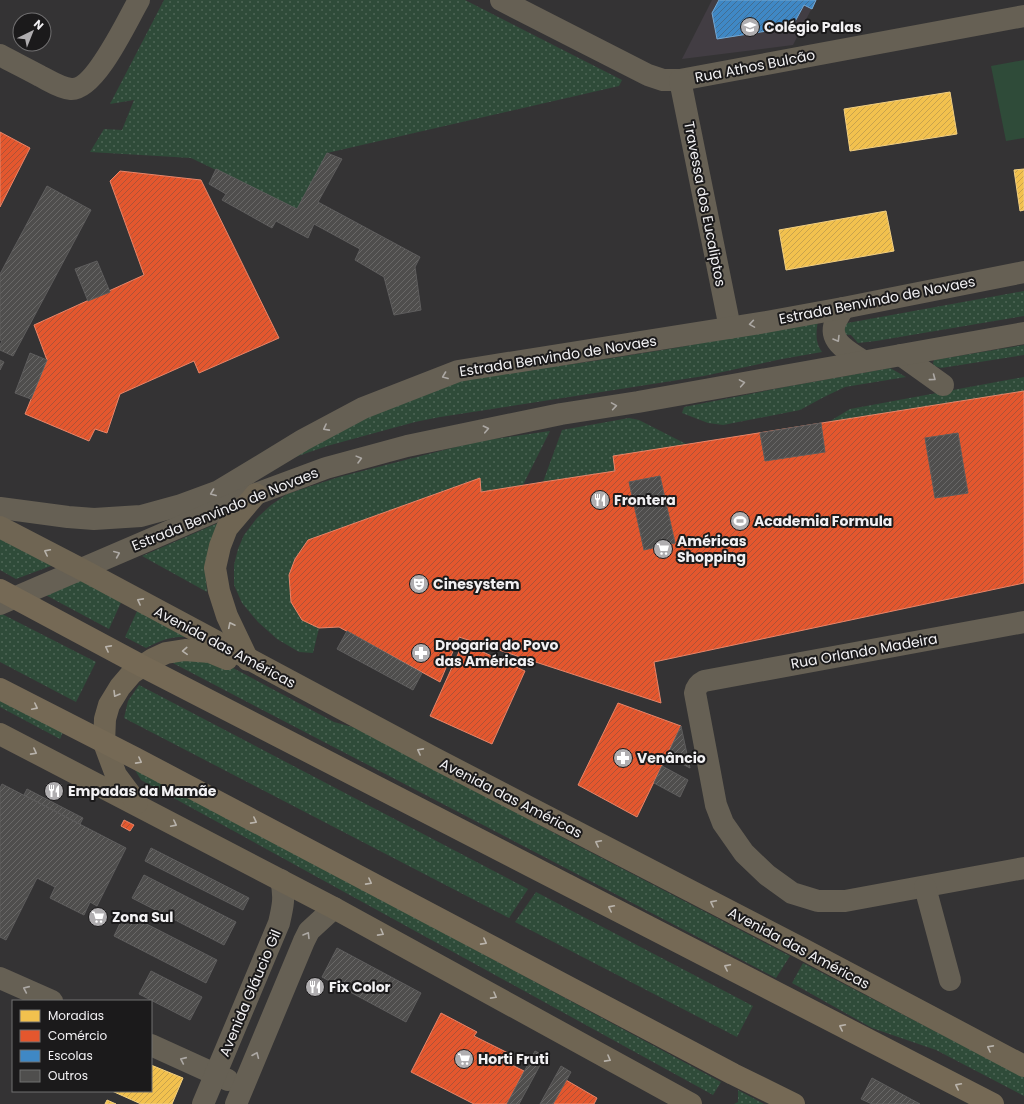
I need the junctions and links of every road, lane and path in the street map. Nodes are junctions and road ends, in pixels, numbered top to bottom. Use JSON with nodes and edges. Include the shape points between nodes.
{"nodes":[{"id":1,"x":139,"y":0,"type":"edge"},
{"id":2,"x":501,"y":0,"type":"edge"},
{"id":3,"x":1024,"y":16,"type":"edge"},
{"id":4,"x":0,"y":55,"type":"edge"},
{"id":5,"x":680,"y":80,"type":"junction"},
{"id":6,"x":1024,"y":272,"type":"edge"},
{"id":7,"x":843,"y":308,"type":"junction"},
{"id":8,"x":730,"y":328,"type":"junction"},
{"id":9,"x":1024,"y":333,"type":"edge"},
{"id":10,"x":901,"y":355,"type":"junction"},
{"id":11,"x":863,"y":361,"type":"junction"},
{"id":12,"x":942,"y":385,"type":"dead end"},
{"id":13,"x":256,"y":494,"type":"junction"},
{"id":14,"x":0,"y":508,"type":"edge"},
{"id":15,"x":0,"y":527,"type":"edge"},
{"id":16,"x":81,"y":570,"type":"junction"},
{"id":17,"x":5,"y":597,"type":"edge"},
{"id":18,"x":1024,"y":622,"type":"edge"},
{"id":19,"x":248,"y":660,"type":"junction"},
{"id":20,"x":142,"y":666,"type":"junction"},
{"id":21,"x":0,"y":689,"type":"edge"},
{"id":22,"x":386,"y":733,"type":"junction"},
{"id":23,"x":0,"y":734,"type":"edge"},
{"id":24,"x":104,"y":743,"type":"junction"},
{"id":25,"x":139,"y":806,"type":"junction"},
{"id":26,"x":1024,"y":868,"type":"edge"},
{"id":27,"x":281,"y":880,"type":"junction"},
{"id":28,"x":925,"y":887,"type":"junction"},
{"id":29,"x":334,"y":908,"type":"junction"},
{"id":30,"x":0,"y":978,"type":"edge"},
{"id":31,"x":950,"y":980,"type":"dead end"},
{"id":32,"x":50,"y":1000,"type":"edge"},
{"id":33,"x":152,"y":1045,"type":"edge"},
{"id":34,"x":1024,"y":1066,"type":"edge"},
{"id":35,"x":216,"y":1074,"type":"junction"},
{"id":36,"x":240,"y":1095,"type":"edge"},
{"id":37,"x":203,"y":1104,"type":"edge"},
{"id":38,"x":691,"y":1104,"type":"edge"},
{"id":39,"x":794,"y":1104,"type":"edge"},
{"id":40,"x":993,"y":1104,"type":"edge"}],
"edges":[{"from":1,"to":4,"type":"street","via":[[103,65],[84,86],[73,89],[61,87]]},
{"from":2,"to":5,"type":"street","name":"Rua Athos Bulcão","via":[[648,75],[663,80]]},
{"from":3,"to":5,"type":"street","name":"Rua Athos Bulcão"},
{"from":5,"to":8,"type":"street","name":"Travessa dos Eucaliptos"},
{"from":6,"to":7,"type":"street","name":"Estrada Benvindo de Novaes"},
{"from":7,"to":8,"type":"street","name":"Estrada Benvindo de Novaes","one_way":true},
{"from":7,"to":11,"type":"street","one_way":true,"via":[[835,324],[837,342]]},
{"from":8,"to":14,"type":"street","name":"Estrada Benvindo de Novaes","one_way":true,"via":[[458,371],[363,408],[303,440],[219,491],[181,506],[142,516],[94,519]]},
{"from":9,"to":10,"type":"street","name":"Estrada Benvindo de Novaes"},
{"from":10,"to":11,"type":"street","name":"Estrada Benvindo de Novaes"},
{"from":10,"to":12,"type":"street","one_way":true},
{"from":13,"to":11,"type":"street","name":"Estrada Benvindo de Novaes","one_way":true,"via":[[326,468],[407,446],[561,414]]},
{"from":16,"to":13,"type":"street","name":"Estrada Benvindo de Novaes","one_way":true},
{"from":19,"to":13,"type":"main road","one_way":true,"via":[[227,616],[215,568],[227,528]]},
{"from":16,"to":15,"type":"main road","name":"Avenida das Américas","one_way":true},
{"from":16,"to":17,"type":"street","name":"Estrada Benvindo de Novaes"},
{"from":19,"to":16,"type":"main road","name":"Avenida das Américas","one_way":true},
{"from":20,"to":17,"type":"highway","one_way":true},
{"from":18,"to":28,"type":"street","name":"Rua Orlando Madeira","via":[[704,681],[696,687],[716,805],[723,823],[744,853],[767,875],[792,893],[818,901],[845,901]]},
{"from":19,"to":22,"type":"main road","name":"Avenida das Américas"},
{"from":22,"to":20,"type":"main road","one_way":true,"via":[[374,733],[343,722],[245,668],[210,652],[185,650],[166,653]]},
{"from":20,"to":24,"type":"main road","one_way":true,"via":[[120,687],[109,705],[105,719]]},
{"from":40,"to":20,"type":"highway","one_way":true},
{"from":21,"to":24,"type":"highway","one_way":true},
{"from":34,"to":22,"type":"main road","name":"Avenida das Américas","one_way":true},
{"from":23,"to":25,"type":"main road","one_way":true},
{"from":24,"to":25,"type":"main road","via":[[116,775]]},
{"from":24,"to":39,"type":"highway","one_way":true},
{"from":25,"to":27,"type":"main road","one_way":true},
{"from":26,"to":28,"type":"street"},
{"from":27,"to":29,"type":"main road"},
{"from":27,"to":35,"type":"street","name":"Avenida Gláucio Gil","via":[[284,893],[279,923]]},
{"from":28,"to":31,"type":"street"},
{"from":36,"to":29,"type":"street","name":"Avenida Gláucio Gil","one_way":true,"via":[[309,931]]},
{"from":29,"to":38,"type":"main road","one_way":true},
{"from":32,"to":30,"type":"street","one_way":true},
{"from":35,"to":33,"type":"street","one_way":true},
{"from":35,"to":36,"type":"street"},
{"from":35,"to":37,"type":"street","name":"Avenida Gláucio Gil"}]}
